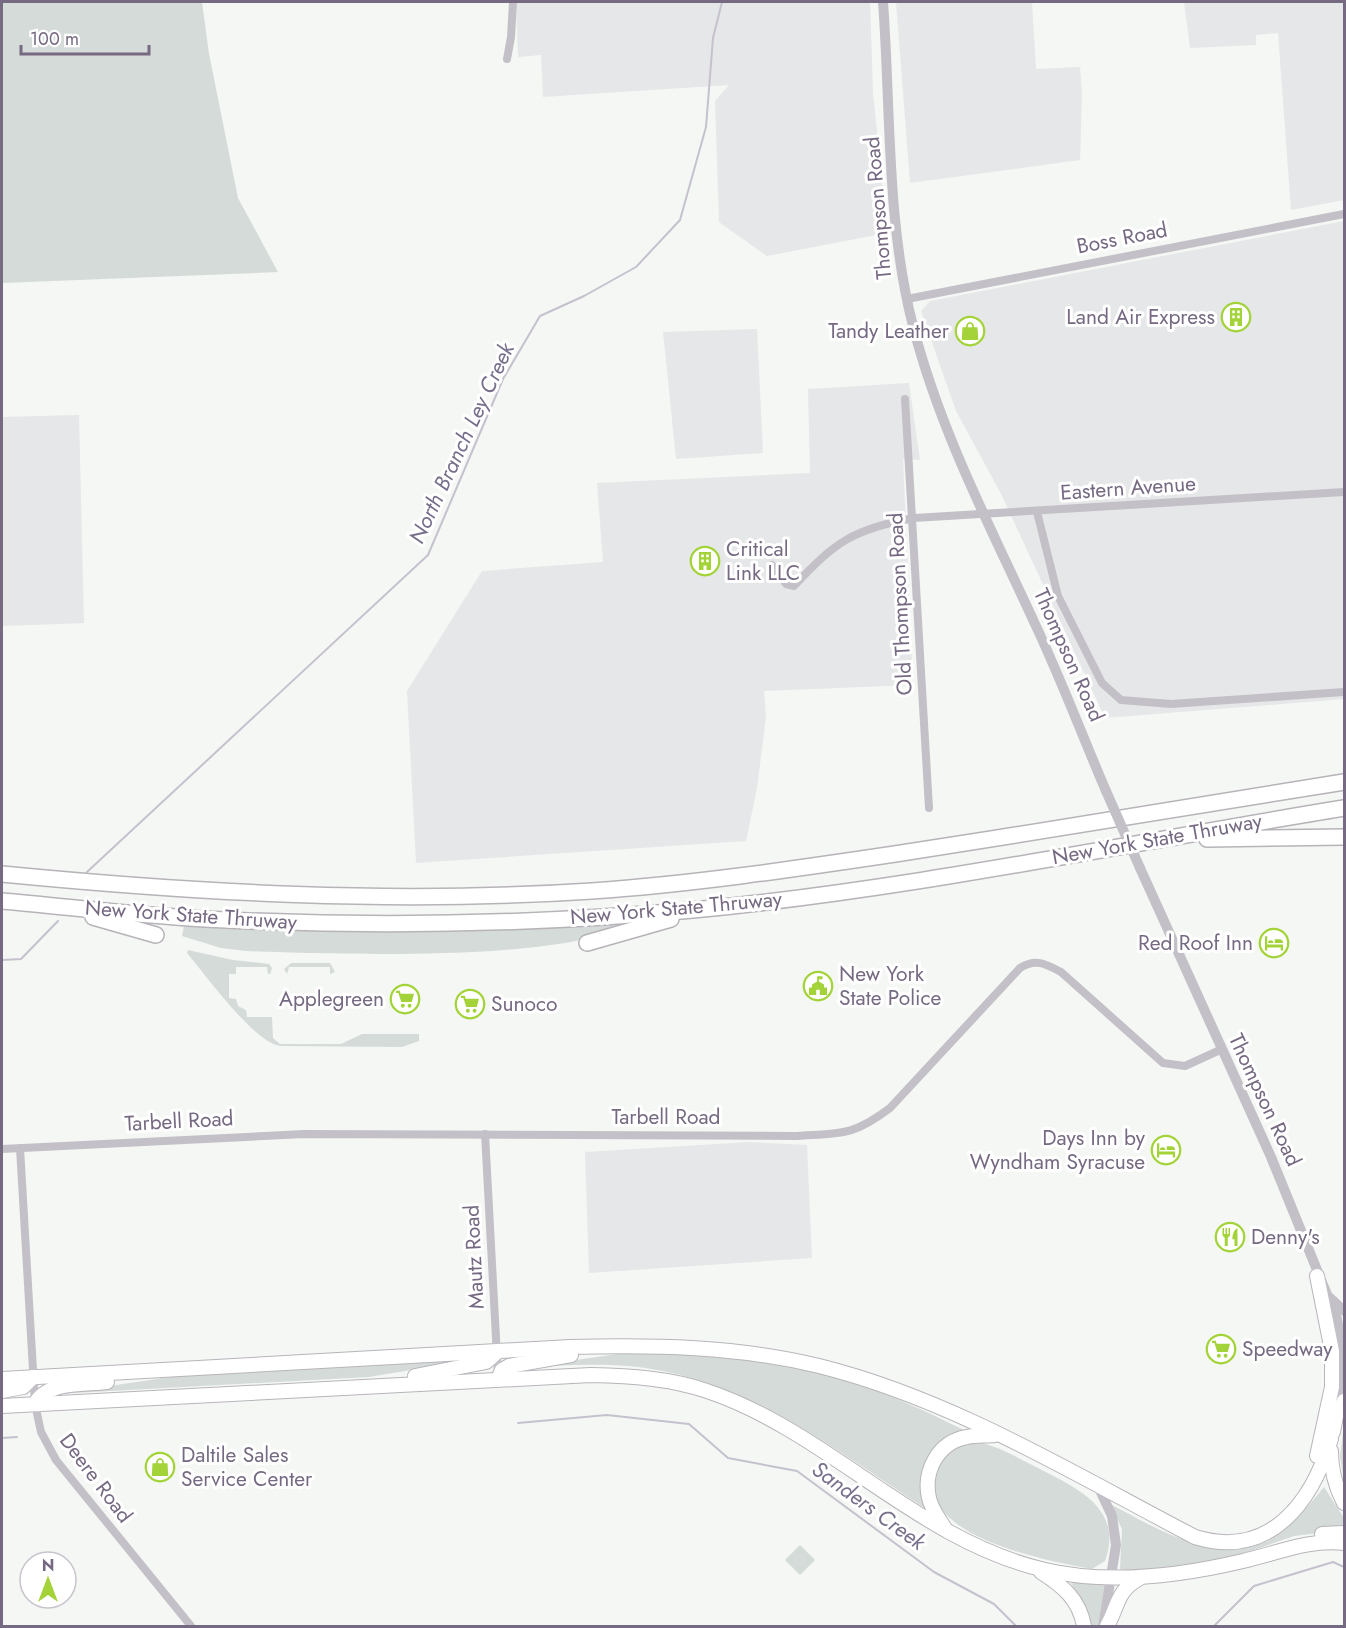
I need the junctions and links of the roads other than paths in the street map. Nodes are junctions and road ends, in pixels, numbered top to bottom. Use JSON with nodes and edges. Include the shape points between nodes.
{"nodes":[{"id":1,"x":513,"y":2,"type":"edge"},
{"id":2,"x":883,"y":2,"type":"edge"},
{"id":3,"x":507,"y":59,"type":"dead end"},
{"id":4,"x":1344,"y":214,"type":"edge"},
{"id":5,"x":907,"y":298,"type":"junction"},
{"id":6,"x":905,"y":399,"type":"dead end"},
{"id":7,"x":1344,"y":492,"type":"edge"},
{"id":8,"x":1037,"y":512,"type":"junction"},
{"id":9,"x":983,"y":515,"type":"junction"},
{"id":10,"x":914,"y":518,"type":"junction"},
{"id":11,"x":772,"y":565,"type":"dead end"},
{"id":12,"x":1344,"y":692,"type":"edge"},
{"id":13,"x":1344,"y":782,"type":"edge"},
{"id":14,"x":929,"y":808,"type":"dead end"},
{"id":15,"x":1344,"y":808,"type":"edge"},
{"id":16,"x":1344,"y":837,"type":"edge"},
{"id":17,"x":1156,"y":840,"type":"junction"},
{"id":18,"x":2,"y":874,"type":"edge"},
{"id":19,"x":2,"y":901,"type":"edge"},
{"id":20,"x":59,"y":906,"type":"junction"},
{"id":21,"x":722,"y":907,"type":"junction"},
{"id":22,"x":156,"y":935,"type":"dead end"},
{"id":23,"x":587,"y":943,"type":"dead end"},
{"id":24,"x":1220,"y":1050,"type":"junction"},
{"id":25,"x":485,"y":1134,"type":"junction"},
{"id":26,"x":20,"y":1148,"type":"junction"},
{"id":27,"x":2,"y":1149,"type":"edge"},
{"id":28,"x":1317,"y":1276,"type":"junction"},
{"id":29,"x":1328,"y":1296,"type":"junction"},
{"id":30,"x":1344,"y":1311,"type":"edge"},
{"id":31,"x":629,"y":1346,"type":"junction"},
{"id":32,"x":497,"y":1352,"type":"junction"},
{"id":33,"x":174,"y":1370,"type":"junction"},
{"id":34,"x":33,"y":1377,"type":"junction"},
{"id":35,"x":2,"y":1379,"type":"edge"},
{"id":36,"x":498,"y":1379,"type":"junction"},
{"id":37,"x":366,"y":1386,"type":"junction"},
{"id":38,"x":2,"y":1391,"type":"edge"},
{"id":39,"x":1344,"y":1401,"type":"edge"},
{"id":40,"x":34,"y":1404,"type":"junction"},
{"id":41,"x":2,"y":1406,"type":"edge"},
{"id":42,"x":1336,"y":1416,"type":"junction"},
{"id":43,"x":998,"y":1435,"type":"junction"},
{"id":44,"x":1331,"y":1439,"type":"junction"},
{"id":45,"x":1098,"y":1486,"type":"junction"},
{"id":46,"x":1310,"y":1491,"type":"junction"},
{"id":47,"x":1344,"y":1503,"type":"edge"},
{"id":48,"x":946,"y":1530,"type":"junction"},
{"id":49,"x":1344,"y":1533,"type":"edge"},
{"id":50,"x":1344,"y":1543,"type":"edge"},
{"id":51,"x":1034,"y":1567,"type":"junction"},
{"id":52,"x":1218,"y":1567,"type":"junction"},
{"id":53,"x":1111,"y":1576,"type":"junction"},
{"id":54,"x":1141,"y":1577,"type":"junction"},
{"id":55,"x":191,"y":1626,"type":"edge"},
{"id":56,"x":1084,"y":1626,"type":"edge"},
{"id":57,"x":1102,"y":1626,"type":"edge"},
{"id":58,"x":1107,"y":1626,"type":"edge"}],
"edges":[{"from":1,"to":3,"type":"street"},
{"from":2,"to":5,"type":"street","name":"Thompson Road","via":[[896,222]]},
{"from":4,"to":5,"type":"street","name":"Boss Road"},
{"from":5,"to":9,"type":"street","name":"Thompson Road","via":[[939,410]]},
{"from":6,"to":10,"type":"street","name":"Old Thompson Road"},
{"from":7,"to":8,"type":"street","name":"Eastern Avenue"},
{"from":8,"to":9,"type":"street","name":"Eastern Avenue"},
{"from":8,"to":12,"type":"street","via":[[1058,596],[1102,683],[1120,700],[1171,704]]},
{"from":9,"to":10,"type":"street","name":"Eastern Avenue"},
{"from":9,"to":24,"type":"street","name":"Thompson Road","bridge":true,"via":[[1036,627]]},
{"from":10,"to":11,"type":"street","name":"Eastern Avenue","via":[[859,531],[825,553],[794,586],[786,585]]},
{"from":10,"to":14,"type":"street","name":"Old Thompson Road"},
{"from":13,"to":18,"type":"highway","name":"New York State Thruway","via":[[787,870],[594,891],[284,896]]},
{"from":15,"to":17,"type":"highway","name":"New York State Thruway"},
{"from":16,"to":17,"type":"highway"},
{"from":17,"to":21,"type":"highway","name":"New York State Thruway"},
{"from":19,"to":20,"type":"highway","name":"New York State Thruway"},
{"from":20,"to":21,"type":"highway","name":"New York State Thruway","via":[[200,918],[390,924],[555,919]]},
{"from":20,"to":22,"type":"highway"},
{"from":21,"to":23,"type":"highway"},
{"from":24,"to":25,"type":"street","name":"Tarbell Road","via":[[1185,1066],[1163,1063],[1061,972],[1041,962],[1032,963],[1020,968],[890,1108],[868,1125],[849,1133]]},
{"from":24,"to":28,"type":"street","name":"Thompson Road","via":[[1271,1157]]},
{"from":25,"to":26,"type":"street","name":"Tarbell Road","via":[[248,1136]]},
{"from":25,"to":32,"type":"street","name":"Mautz Road"},
{"from":26,"to":27,"type":"street","name":"Tarbell Road"},
{"from":26,"to":34,"type":"street","name":"Deere Road"},
{"from":28,"to":29,"type":"street","name":"Thompson Road"},
{"from":28,"to":46,"type":"main road","via":[[1331,1335],[1332,1367],[1328,1407]]},
{"from":29,"to":30,"type":"street","name":"Thompson Road"},
{"from":29,"to":42,"type":"street","name":"Thompson Road","via":[[1337,1319],[1343,1355]]},
{"from":31,"to":32,"type":"main road"},
{"from":31,"to":36,"type":"main road","via":[[509,1366]]},
{"from":31,"to":43,"type":"main road","via":[[734,1351],[819,1366],[928,1402]]},
{"from":32,"to":33,"type":"main road"},
{"from":32,"to":36,"type":"street","name":"Mautz Road"},
{"from":32,"to":37,"type":"main road","via":[[486,1362]]},
{"from":33,"to":34,"type":"main road"},
{"from":33,"to":40,"type":"main road","via":[[50,1389]]},
{"from":34,"to":35,"type":"main road"},
{"from":34,"to":38,"type":"main road","via":[[23,1386]]},
{"from":34,"to":40,"type":"street","name":"Deere Road"},
{"from":36,"to":37,"type":"main road"},
{"from":36,"to":48,"type":"main road","via":[[636,1376],[709,1391],[756,1411]]},
{"from":37,"to":40,"type":"main road"},
{"from":39,"to":42,"type":"main road"},
{"from":40,"to":41,"type":"main road"},
{"from":40,"to":55,"type":"street","name":"Deere Road","via":[[41,1432],[56,1460]]},
{"from":42,"to":44,"type":"main road"},
{"from":43,"to":45,"type":"main road"},
{"from":43,"to":48,"type":"main road","via":[[952,1442],[932,1464],[927,1484],[929,1500]]},
{"from":44,"to":46,"type":"main road"},
{"from":44,"to":47,"type":"main road","via":[[1331,1466]]},
{"from":45,"to":46,"type":"main road","via":[[1195,1537],[1218,1542],[1236,1542],[1268,1533],[1289,1517]]},
{"from":45,"to":53,"type":"street","via":[[1115,1533]]},
{"from":48,"to":51,"type":"main road","via":[[983,1550]]},
{"from":49,"to":52,"type":"main road","via":[[1293,1539]]},
{"from":50,"to":52,"type":"main road","via":[[1307,1543]]},
{"from":51,"to":53,"type":"main road"},
{"from":51,"to":56,"type":"main road","via":[[1073,1597]]},
{"from":52,"to":54,"type":"main road"},
{"from":53,"to":54,"type":"main road"},
{"from":53,"to":57,"type":"street"},
{"from":54,"to":58,"type":"main road","via":[[1120,1593]]}]}
